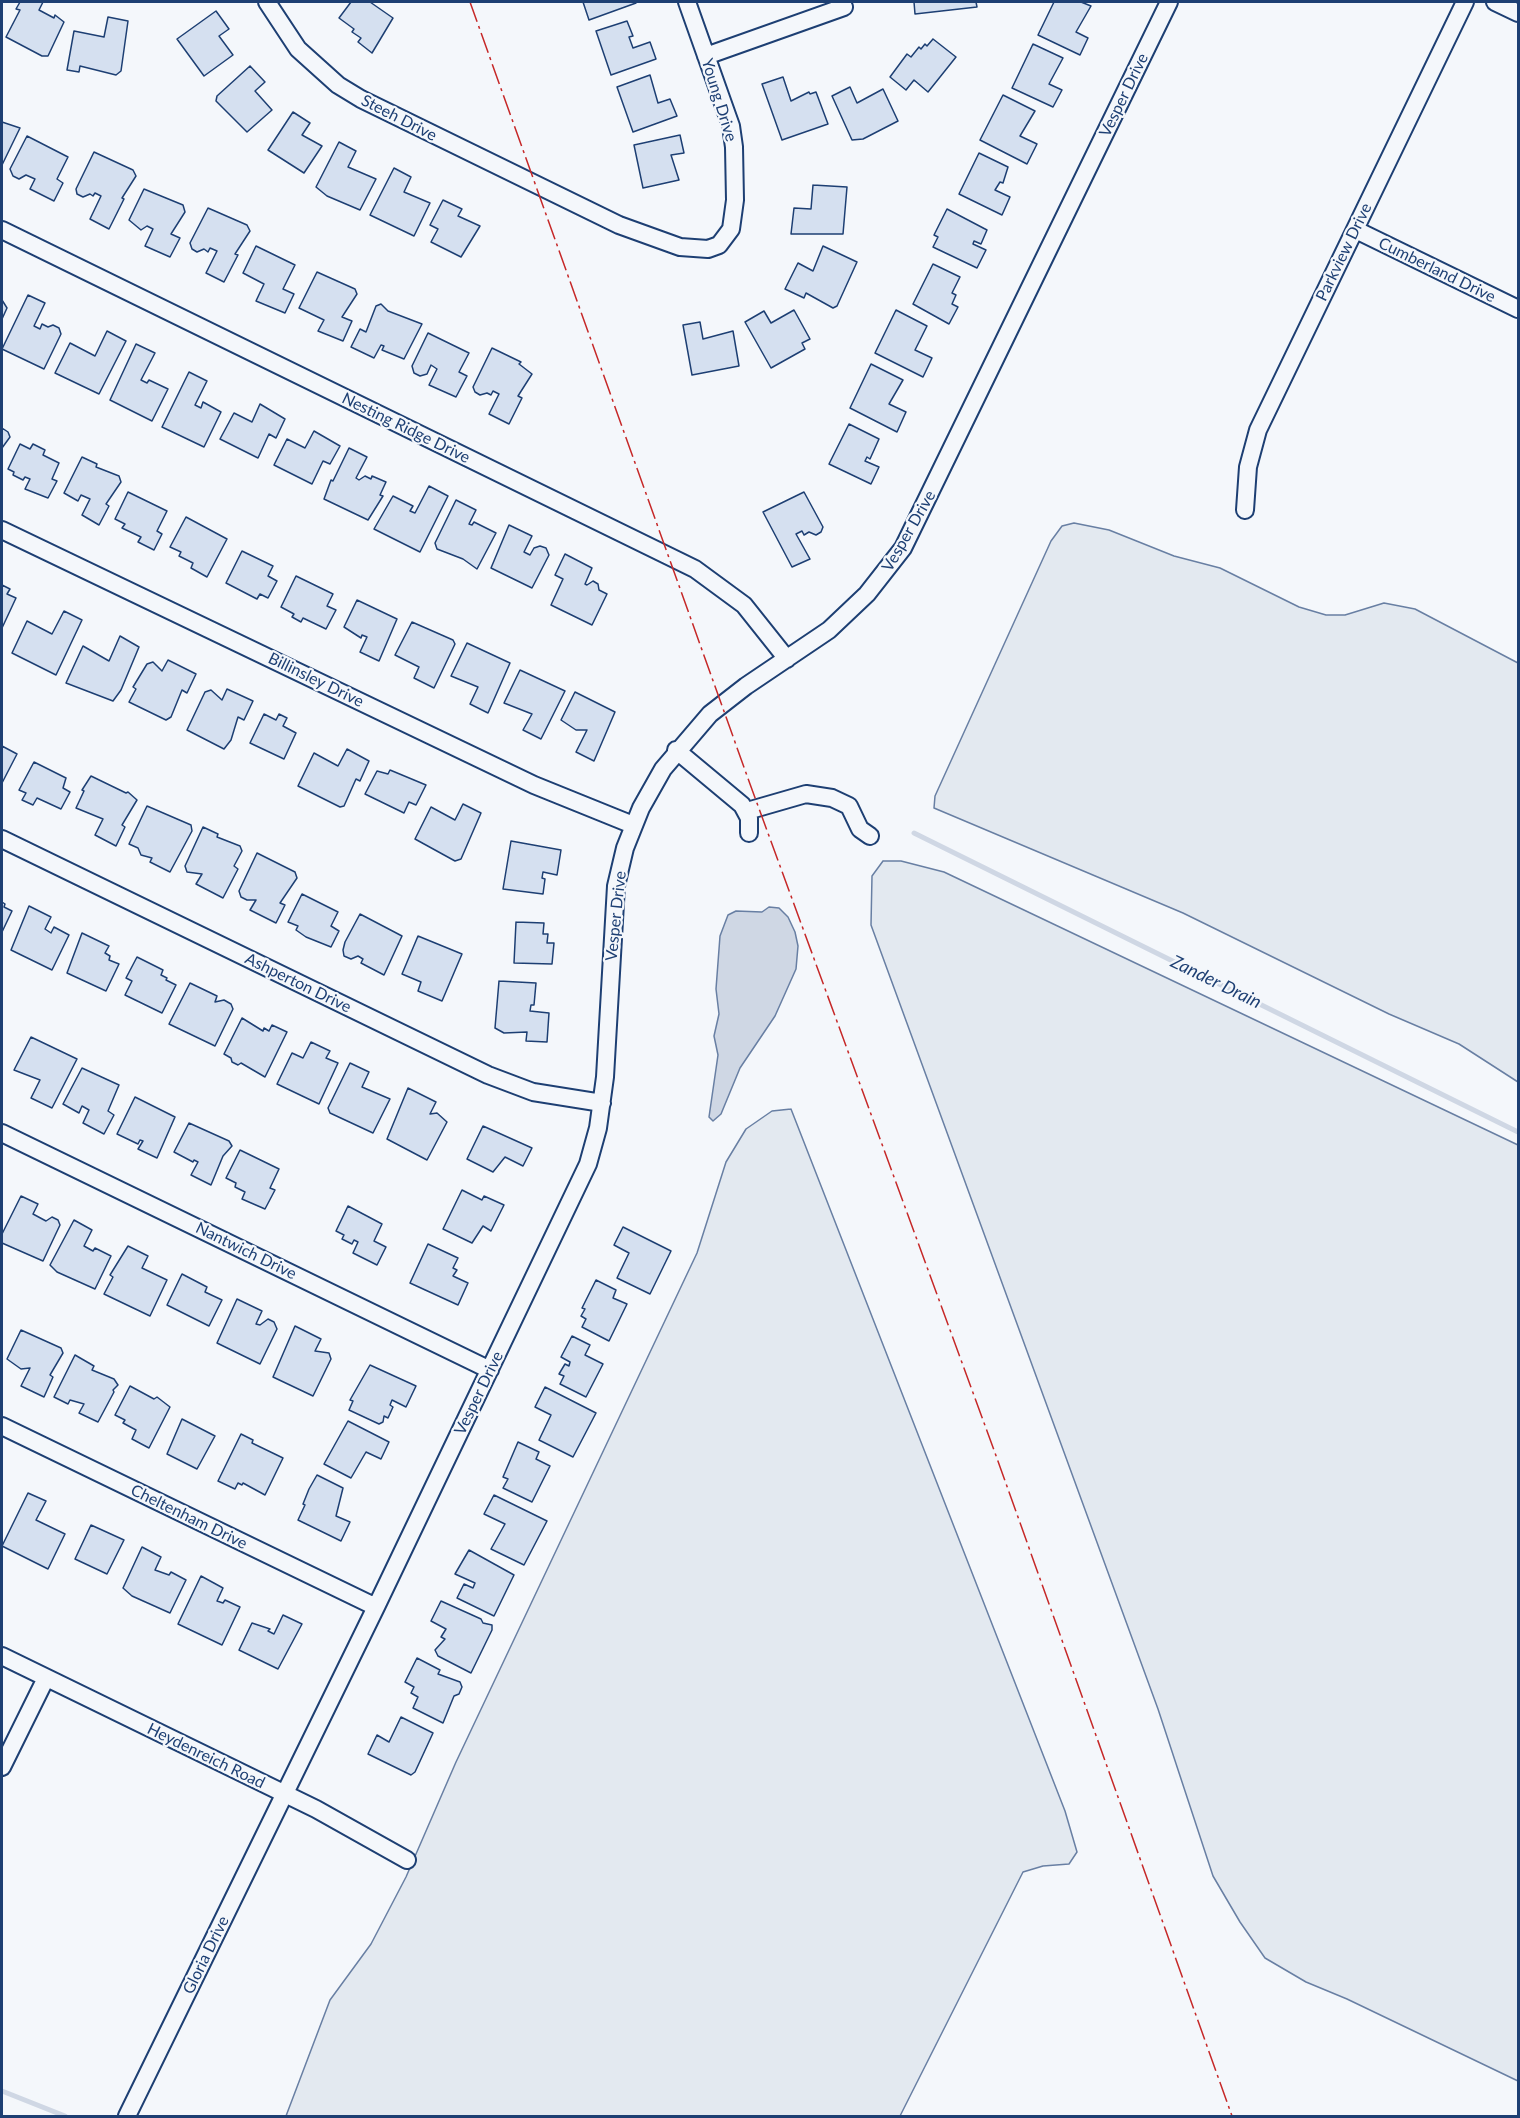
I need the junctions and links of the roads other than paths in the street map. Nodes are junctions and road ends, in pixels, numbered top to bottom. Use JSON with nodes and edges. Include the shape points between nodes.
{"nodes":[{"id":1,"x":267,"y":2,"type":"edge"},
{"id":2,"x":687,"y":2,"type":"edge"},
{"id":3,"x":1169,"y":2,"type":"edge"},
{"id":4,"x":1465,"y":2,"type":"edge"},
{"id":5,"x":1495,"y":2,"type":"edge"},
{"id":6,"x":844,"y":7,"type":"dead end"},
{"id":7,"x":1518,"y":13,"type":"edge"},
{"id":8,"x":706,"y":56,"type":"junction"},
{"id":9,"x":561,"y":198,"type":"joint"},
{"id":10,"x":2,"y":230,"type":"edge"},
{"id":11,"x":1356,"y":230,"type":"junction"},
{"id":12,"x":1518,"y":309,"type":"edge"},
{"id":13,"x":1245,"y":510,"type":"dead end"},
{"id":14,"x":2,"y":530,"type":"edge"},
{"id":15,"x":787,"y":659,"type":"junction"},
{"id":16,"x":676,"y":750,"type":"junction"},
{"id":17,"x":747,"y":811,"type":"junction"},
{"id":18,"x":633,"y":825,"type":"junction"},
{"id":19,"x":749,"y":833,"type":"dead end"},
{"id":20,"x":870,"y":836,"type":"dead end"},
{"id":21,"x":2,"y":840,"type":"edge"},
{"id":22,"x":602,"y":1103,"type":"junction"},
{"id":23,"x":2,"y":1132,"type":"edge"},
{"id":24,"x":490,"y":1370,"type":"junction"},
{"id":25,"x":2,"y":1426,"type":"edge"},
{"id":26,"x":376,"y":1607,"type":"junction"},
{"id":27,"x":2,"y":1656,"type":"edge"},
{"id":28,"x":46,"y":1678,"type":"junction"},
{"id":29,"x":2,"y":1767,"type":"edge"},
{"id":30,"x":284,"y":1794,"type":"junction"},
{"id":31,"x":407,"y":1860,"type":"dead end"},
{"id":32,"x":127,"y":2116,"type":"edge"}],
"edges":[{"from":1,"to":9,"type":"street","name":"Steeh Drive","via":[[298,50],[338,85],[390,115]]},
{"from":2,"to":8,"type":"street","name":"Young Drive"},
{"from":3,"to":15,"type":"street","name":"Vesper Drive","via":[[903,548],[886,573],[848,613]]},
{"from":4,"to":11,"type":"street","name":"Parkview Drive"},
{"from":5,"to":7,"type":"street"},
{"from":6,"to":8,"type":"street"},
{"from":8,"to":9,"type":"street","name":"Young Drive","via":[[734,147],[734,216],[727,237],[708,249],[680,247],[640,234]]},
{"from":10,"to":15,"type":"street","name":"Nesting Ridge Drive","via":[[695,569],[744,605]]},
{"from":11,"to":12,"type":"street","name":"Cumberland Drive"},
{"from":11,"to":13,"type":"street","name":"Parkview Drive","via":[[1258,430],[1248,467]]},
{"from":14,"to":18,"type":"street","name":"Billinsley Drive","via":[[534,784]]},
{"from":15,"to":16,"type":"street","name":"Vesper Drive","via":[[727,700]]},
{"from":16,"to":17,"type":"street"},
{"from":16,"to":18,"type":"street","name":"Vesper Drive"},
{"from":17,"to":19,"type":"street"},
{"from":17,"to":20,"type":"street","via":[[806,794],[832,798],[849,806],[860,829]]},
{"from":18,"to":22,"type":"street","name":"Vesper Drive","via":[[613,912]]},
{"from":21,"to":22,"type":"street","name":"Ashperton Drive","via":[[488,1075],[533,1092]]},
{"from":22,"to":24,"type":"street","name":"Vesper Drive","via":[[581,1180]]},
{"from":23,"to":24,"type":"street","name":"Nantwich Drive"},
{"from":24,"to":26,"type":"street","name":"Vesper Drive"},
{"from":25,"to":26,"type":"street","name":"Cheltenham Drive"},
{"from":26,"to":30,"type":"street","name":"Vesper Drive"},
{"from":27,"to":28,"type":"street","name":"Heydenreich Road"},
{"from":28,"to":29,"type":"street"},
{"from":28,"to":30,"type":"street","name":"Heydenreich Road"},
{"from":30,"to":31,"type":"street","name":"Heydenreich Road"},
{"from":30,"to":32,"type":"street","name":"Gloria Drive"}]}
